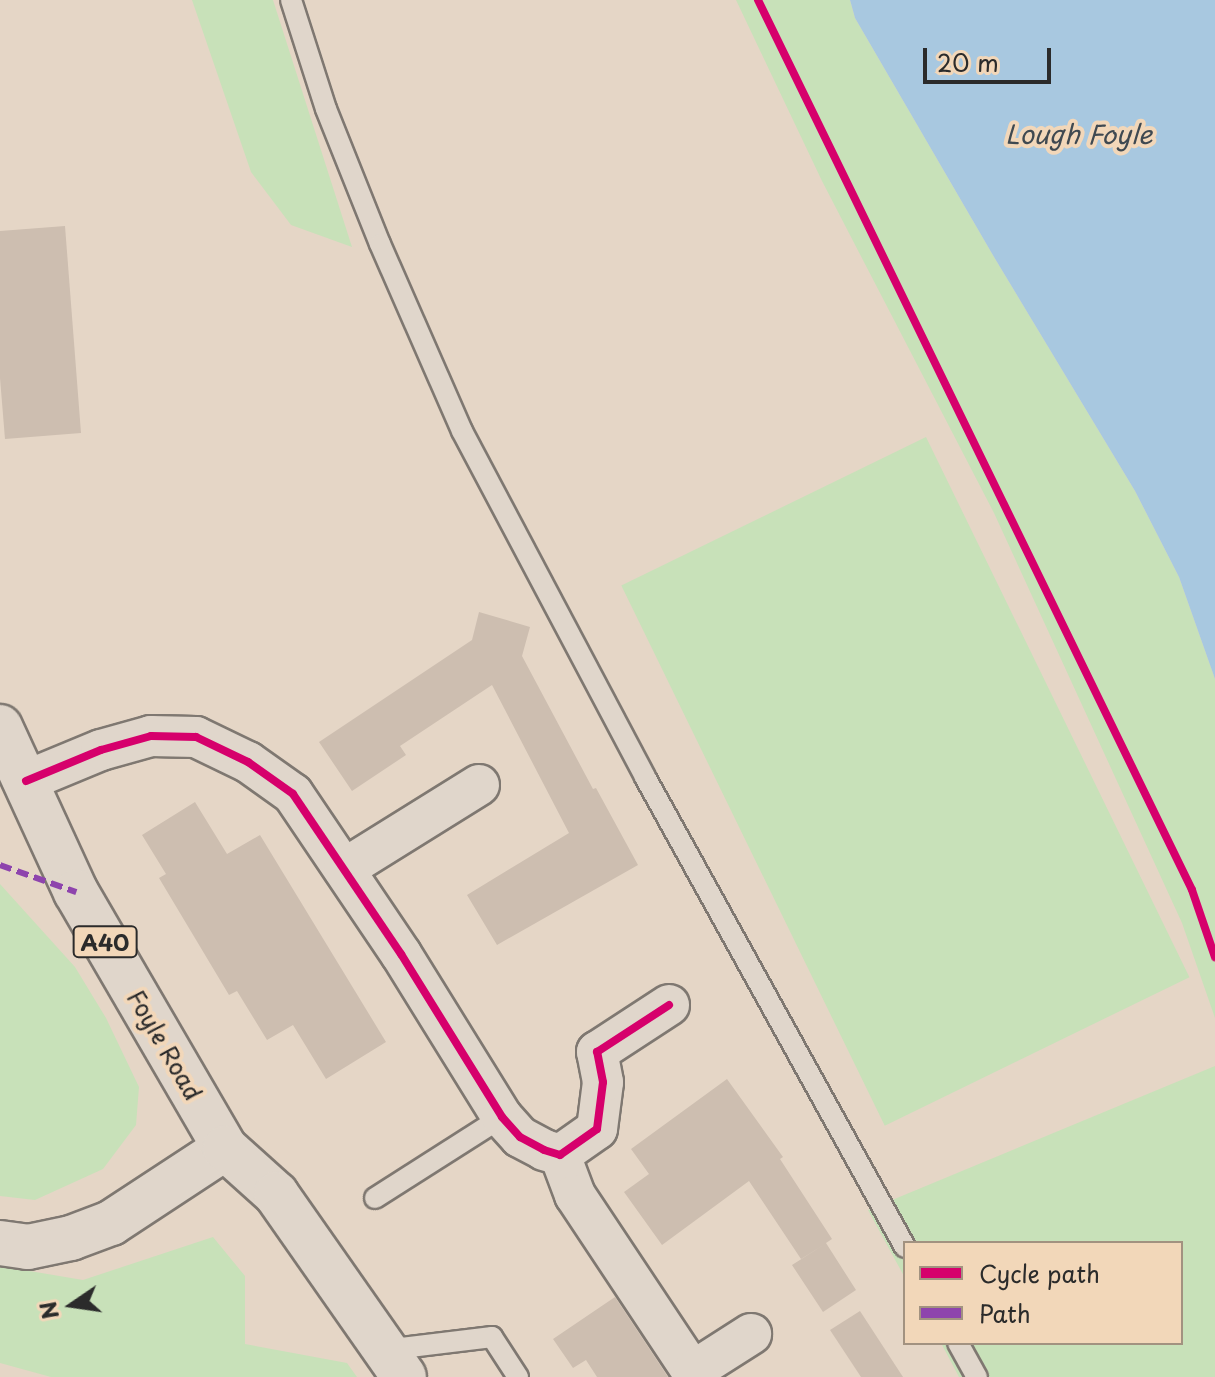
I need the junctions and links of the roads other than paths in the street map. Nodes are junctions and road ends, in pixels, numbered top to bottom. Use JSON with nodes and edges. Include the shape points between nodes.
{"nodes":[{"id":1,"x":291,"y":0,"type":"edge"},
{"id":2,"x":0,"y":727,"type":"edge"},
{"id":3,"x":26,"y":781,"type":"junction"},
{"id":4,"x":479,"y":785,"type":"dead end"},
{"id":5,"x":344,"y":869,"type":"junction"},
{"id":6,"x":669,"y":1005,"type":"dead end"},
{"id":7,"x":502,"y":1117,"type":"junction"},
{"id":8,"x":225,"y":1148,"type":"junction"},
{"id":9,"x":560,"y":1155,"type":"junction"},
{"id":10,"x":375,"y":1198,"type":"dead end"},
{"id":11,"x":0,"y":1243,"type":"edge"},
{"id":12,"x":903,"y":1243,"type":"edge"},
{"id":13,"x":751,"y":1334,"type":"dead end"},
{"id":14,"x":959,"y":1345,"type":"edge"},
{"id":15,"x":394,"y":1364,"type":"edge"},
{"id":16,"x":695,"y":1374,"type":"edge"},
{"id":17,"x":518,"y":1377,"type":"edge"},
{"id":18,"x":977,"y":1377,"type":"edge"}],
"edges":[{"from":1,"to":12,"type":"lane","via":[[331,122],[462,431],[645,777]]},
{"from":2,"to":3,"type":"main road","name":"Foyle Road","number":"A40"},
{"from":3,"to":5,"type":"street","via":[[151,736],[196,737],[248,762],[293,794]]},
{"from":3,"to":8,"type":"main road","name":"Foyle Road","number":"A40","via":[[76,892]]},
{"from":4,"to":5,"type":"street"},
{"from":5,"to":7,"type":"street"},
{"from":6,"to":9,"type":"street","via":[[597,1052],[603,1082],[597,1129]]},
{"from":7,"to":9,"type":"street","via":[[520,1137]]},
{"from":7,"to":10,"type":"lane"},
{"from":8,"to":11,"type":"main road","via":[[111,1223],[28,1247]]},
{"from":8,"to":15,"type":"main road","number":"A40","via":[[276,1194]]},
{"from":9,"to":16,"type":"street","via":[[575,1195]]},
{"from":13,"to":16,"type":"street"},
{"from":14,"to":18,"type":"lane"},
{"from":15,"to":17,"type":"lane","via":[[492,1337]]}]}
